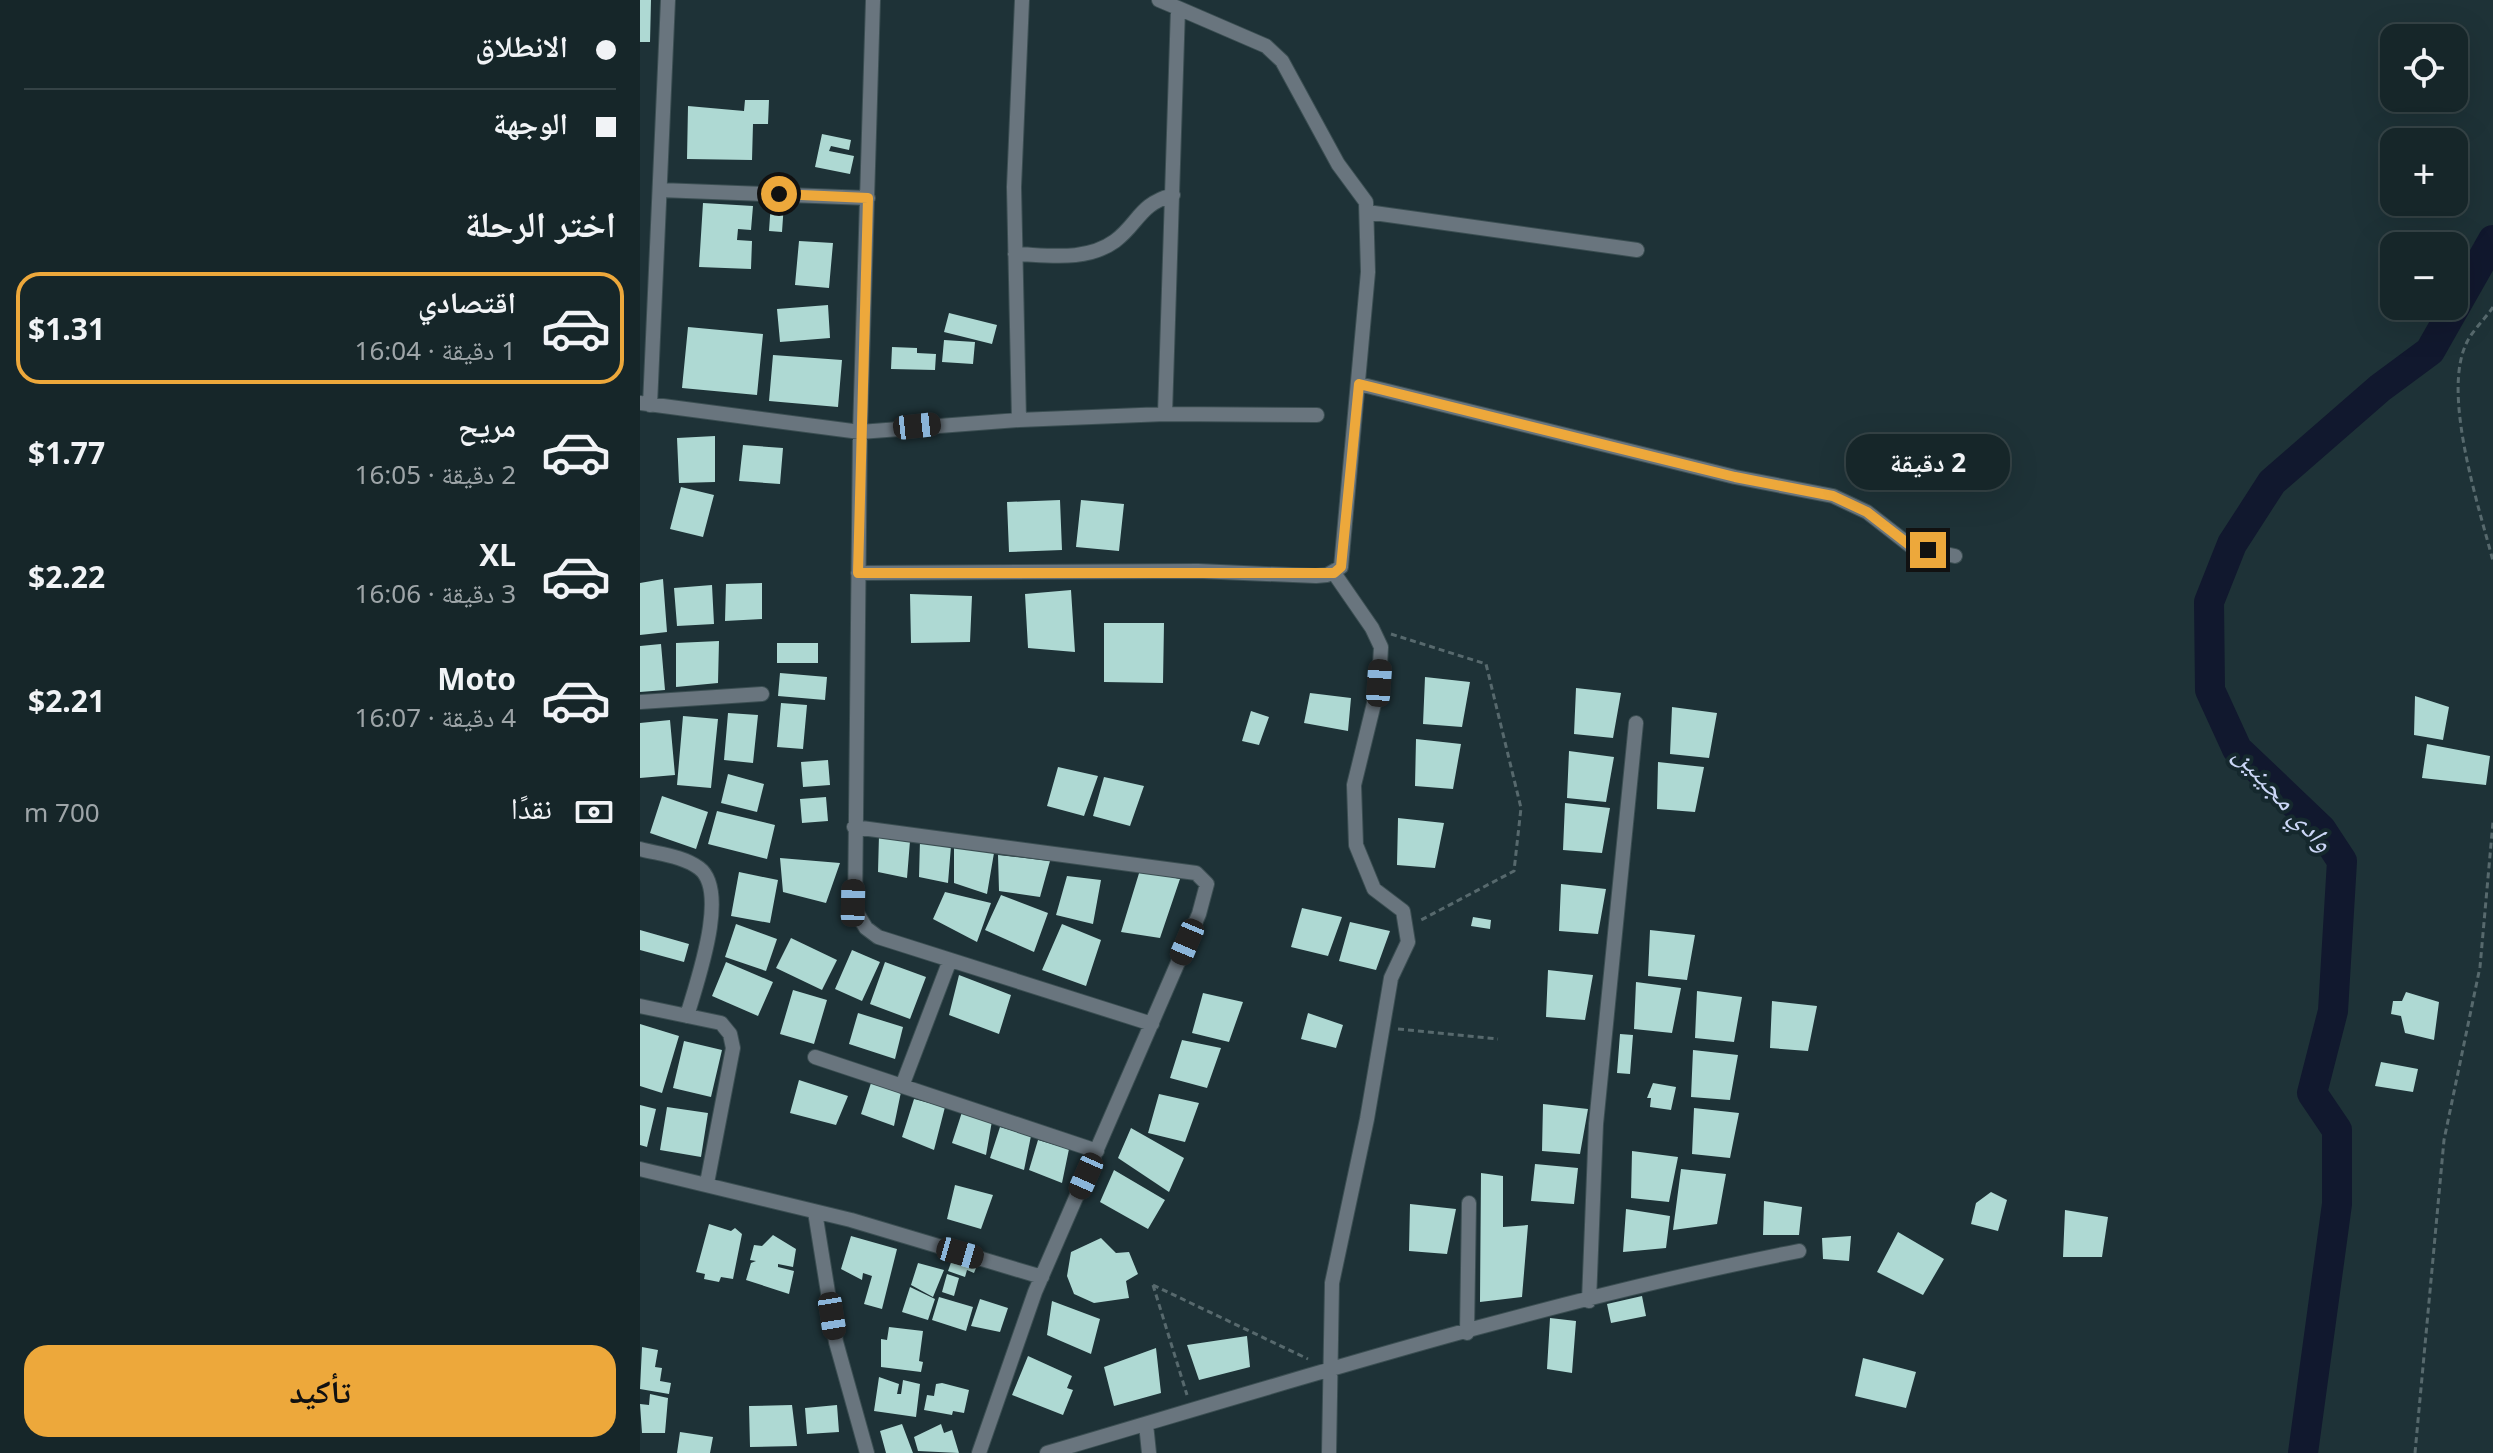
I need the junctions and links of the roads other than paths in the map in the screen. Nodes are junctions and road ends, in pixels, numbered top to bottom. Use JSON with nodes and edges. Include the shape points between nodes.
{"nodes":[{"id":1,"x":668,"y":0,"type":"edge"},
{"id":2,"x":873,"y":0,"type":"edge"},
{"id":3,"x":1022,"y":0,"type":"edge"},
{"id":4,"x":1159,"y":0,"type":"edge"},
{"id":5,"x":1178,"y":8,"type":"junction"},
{"id":6,"x":660,"y":190,"type":"junction"},
{"id":7,"x":1173,"y":195,"type":"junction"},
{"id":8,"x":868,"y":198,"type":"junction"},
{"id":9,"x":1367,"y":212,"type":"junction"},
{"id":10,"x":1637,"y":250,"type":"dead end"},
{"id":11,"x":1015,"y":254,"type":"junction"},
{"id":12,"x":1359,"y":384,"type":"junction"},
{"id":13,"x":645,"y":404,"type":"edge"},
{"id":14,"x":1165,"y":414,"type":"junction"},
{"id":15,"x":1317,"y":415,"type":"dead end"},
{"id":16,"x":1019,"y":420,"type":"junction"},
{"id":17,"x":860,"y":432,"type":"junction"},
{"id":18,"x":1955,"y":556,"type":"dead end"},
{"id":19,"x":858,"y":573,"type":"junction"},
{"id":20,"x":1334,"y":573,"type":"junction"},
{"id":21,"x":762,"y":694,"type":"dead end"},
{"id":22,"x":640,"y":702,"type":"edge"},
{"id":23,"x":1636,"y":723,"type":"dead end"},
{"id":24,"x":854,"y":827,"type":"junction"},
{"id":25,"x":640,"y":849,"type":"edge"},
{"id":26,"x":950,"y":960,"type":"junction"},
{"id":27,"x":640,"y":1006,"type":"edge"},
{"id":28,"x":687,"y":1016,"type":"junction"},
{"id":29,"x":1152,"y":1024,"type":"junction"},
{"id":30,"x":815,"y":1057,"type":"dead end"},
{"id":31,"x":902,"y":1086,"type":"junction"},
{"id":32,"x":1097,"y":1151,"type":"junction"},
{"id":33,"x":640,"y":1169,"type":"edge"},
{"id":34,"x":707,"y":1183,"type":"junction"},
{"id":35,"x":1469,"y":1203,"type":"dead end"},
{"id":36,"x":815,"y":1212,"type":"junction"},
{"id":37,"x":1799,"y":1251,"type":"dead end"},
{"id":38,"x":1042,"y":1277,"type":"junction"},
{"id":39,"x":1589,"y":1301,"type":"junction"},
{"id":40,"x":1467,"y":1333,"type":"junction"},
{"id":41,"x":1330,"y":1370,"type":"junction"},
{"id":42,"x":1146,"y":1424,"type":"junction"},
{"id":43,"x":867,"y":1453,"type":"edge"},
{"id":44,"x":979,"y":1453,"type":"edge"},
{"id":45,"x":1047,"y":1453,"type":"edge"},
{"id":46,"x":1149,"y":1453,"type":"edge"},
{"id":47,"x":1329,"y":1453,"type":"edge"}],
"edges":[{"from":1,"to":6,"type":"street"},
{"from":2,"to":8,"type":"street"},
{"from":3,"to":11,"type":"street"},
{"from":4,"to":5,"type":"street"},
{"from":5,"to":7,"type":"street"},
{"from":5,"to":9,"type":"street","via":[[1266,46],[1282,61],[1338,164],[1366,202]]},
{"from":6,"to":8,"type":"street"},
{"from":6,"to":13,"type":"street"},
{"from":7,"to":11,"type":"street","via":[[1152,201],[1116,240],[1089,255]]},
{"from":7,"to":14,"type":"street"},
{"from":8,"to":17,"type":"street"},
{"from":9,"to":10,"type":"street"},
{"from":9,"to":12,"type":"street"},
{"from":11,"to":16,"type":"street"},
{"from":12,"to":18,"type":"street","via":[[1735,477],[1833,496],[1867,512],[1912,547]]},
{"from":12,"to":20,"type":"street","via":[[1341,567]]},
{"from":13,"to":17,"type":"street"},
{"from":14,"to":15,"type":"street"},
{"from":14,"to":16,"type":"street"},
{"from":16,"to":17,"type":"street"},
{"from":17,"to":19,"type":"street"},
{"from":19,"to":20,"type":"street"},
{"from":19,"to":24,"type":"street"},
{"from":20,"to":41,"type":"street","via":[[1381,647],[1379,683],[1354,785],[1356,845],[1374,889],[1403,911],[1408,942],[1391,978],[1332,1283]]},
{"from":21,"to":22,"type":"street"},
{"from":23,"to":39,"type":"street","via":[[1596,1124]]},
{"from":24,"to":26,"type":"street","via":[[853,903],[862,922],[878,937]]},
{"from":24,"to":29,"type":"street","via":[[1201,874],[1208,890]]},
{"from":25,"to":28,"type":"street","via":[[701,869],[714,895]]},
{"from":26,"to":29,"type":"street"},
{"from":26,"to":31,"type":"street"},
{"from":27,"to":28,"type":"street"},
{"from":28,"to":34,"type":"street","via":[[721,1023],[733,1041]]},
{"from":29,"to":32,"type":"street"},
{"from":30,"to":31,"type":"street"},
{"from":31,"to":32,"type":"street"},
{"from":32,"to":38,"type":"street"},
{"from":33,"to":34,"type":"street"},
{"from":34,"to":36,"type":"street"},
{"from":35,"to":40,"type":"street"},
{"from":36,"to":38,"type":"street"},
{"from":36,"to":43,"type":"street","via":[[836,1342]]},
{"from":37,"to":39,"type":"street","via":[[1697,1271]]},
{"from":38,"to":44,"type":"street"},
{"from":39,"to":40,"type":"street"},
{"from":40,"to":41,"type":"street"},
{"from":41,"to":42,"type":"street"},
{"from":41,"to":47,"type":"street"},
{"from":42,"to":45,"type":"street"},
{"from":42,"to":46,"type":"street"}]}
